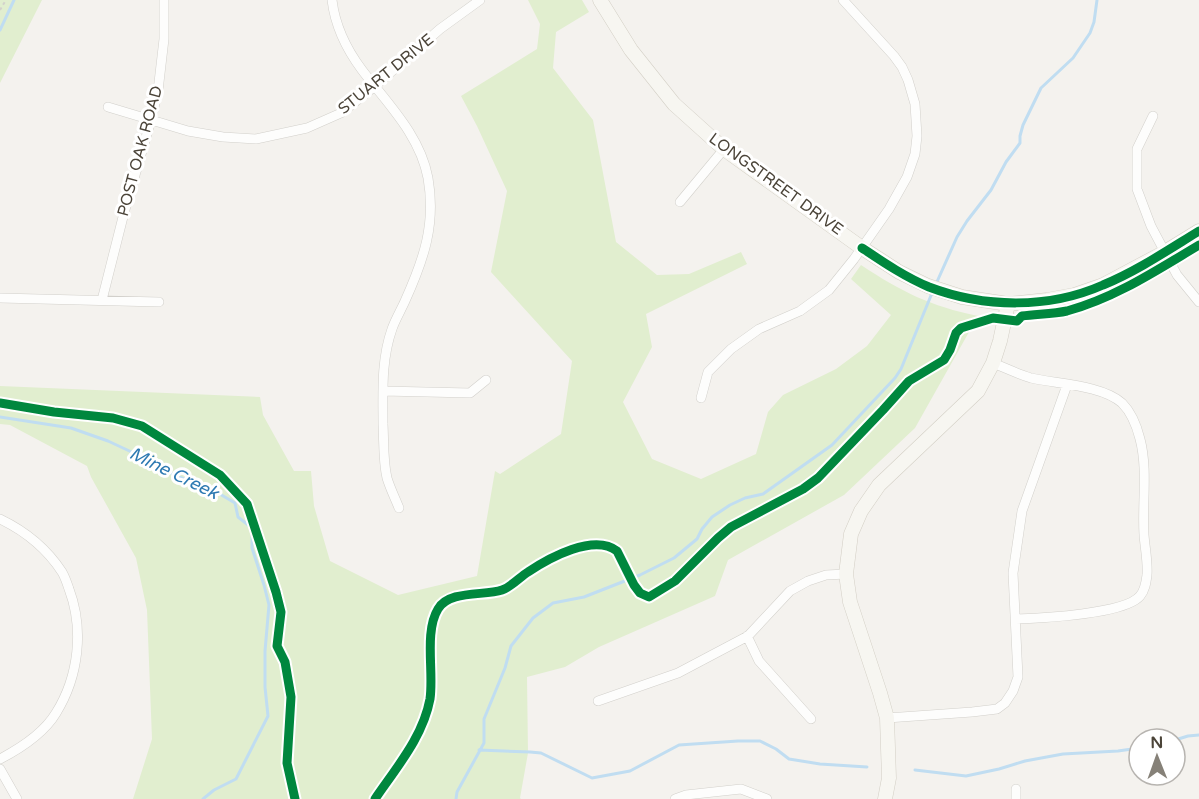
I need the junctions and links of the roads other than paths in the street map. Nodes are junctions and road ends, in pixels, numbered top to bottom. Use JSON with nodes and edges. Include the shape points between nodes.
{"nodes":[{"id":1,"x":164,"y":0,"type":"edge"},
{"id":2,"x":332,"y":0,"type":"edge"},
{"id":3,"x":480,"y":0,"type":"edge"},
{"id":4,"x":600,"y":0,"type":"edge"},
{"id":5,"x":843,"y":0,"type":"edge"},
{"id":6,"x":375,"y":86,"type":"junction"},
{"id":7,"x":108,"y":107,"type":"dead end"},
{"id":8,"x":1154,"y":116,"type":"dead end"},
{"id":9,"x":151,"y":120,"type":"junction"},
{"id":10,"x":724,"y":149,"type":"junction"},
{"id":11,"x":680,"y":202,"type":"dead end"},
{"id":12,"x":1199,"y":231,"type":"edge"},
{"id":13,"x":862,"y":248,"type":"junction"},
{"id":14,"x":1165,"y":252,"type":"junction"},
{"id":15,"x":0,"y":298,"type":"edge"},
{"id":16,"x":102,"y":300,"type":"junction"},
{"id":17,"x":159,"y":302,"type":"dead end"},
{"id":18,"x":1199,"y":302,"type":"edge"},
{"id":19,"x":1008,"y":304,"type":"junction"},
{"id":20,"x":993,"y":363,"type":"junction"},
{"id":21,"x":486,"y":380,"type":"dead end"},
{"id":22,"x":1067,"y":385,"type":"junction"},
{"id":23,"x":383,"y":392,"type":"junction"},
{"id":24,"x":701,"y":398,"type":"dead end"},
{"id":25,"x":399,"y":508,"type":"dead end"},
{"id":26,"x":0,"y":519,"type":"edge"},
{"id":27,"x":846,"y":574,"type":"junction"},
{"id":28,"x":1016,"y":619,"type":"junction"},
{"id":29,"x":747,"y":636,"type":"junction"},
{"id":30,"x":598,"y":702,"type":"dead end"},
{"id":31,"x":887,"y":718,"type":"junction"},
{"id":32,"x":811,"y":719,"type":"dead end"},
{"id":33,"x":0,"y":759,"type":"edge"},
{"id":34,"x":0,"y":768,"type":"edge"},
{"id":35,"x":17,"y":799,"type":"edge"},
{"id":36,"x":675,"y":799,"type":"edge"},
{"id":37,"x":767,"y":799,"type":"edge"},
{"id":38,"x":885,"y":799,"type":"edge"}],
"edges":[{"from":1,"to":9,"type":"street","name":"POST OAK ROAD","via":[[164,39]]},
{"from":2,"to":6,"type":"street","via":[[342,36]]},
{"from":3,"to":6,"type":"street","name":"STUART DRIVE"},
{"from":4,"to":10,"type":"street","name":"LONGSTREET DRIVE","via":[[631,50],[674,104]]},
{"from":5,"to":13,"type":"street","via":[[902,67],[917,120],[915,154],[907,177]]},
{"from":6,"to":9,"type":"street","name":"STUART DRIVE","via":[[340,113],[307,128],[256,139],[188,131]]},
{"from":6,"to":23,"type":"street","via":[[404,123],[420,152],[428,177],[430,205],[429,234],[420,265],[392,329],[384,358]]},
{"from":7,"to":9,"type":"street","name":"STUART DRIVE"},
{"from":8,"to":14,"type":"street","via":[[1137,149],[1137,189]]},
{"from":9,"to":16,"type":"street","name":"POST OAK ROAD"},
{"from":10,"to":11,"type":"street"},
{"from":10,"to":13,"type":"street","name":"LONGSTREET DRIVE"},
{"from":12,"to":14,"type":"street","name":"LONGSTREET DRIVE"},
{"from":13,"to":19,"type":"street","name":"LONGSTREET DRIVE","via":[[928,286],[962,297]]},
{"from":13,"to":24,"type":"street","via":[[830,290],[731,349],[708,372]]},
{"from":14,"to":18,"type":"street","via":[[1177,275]]},
{"from":14,"to":19,"type":"street","name":"LONGSTREET DRIVE","via":[[1103,285],[1074,295]]},
{"from":15,"to":16,"type":"street"},
{"from":16,"to":17,"type":"street"},
{"from":19,"to":20,"type":"street"},
{"from":20,"to":22,"type":"street","via":[[1028,377]]},
{"from":20,"to":27,"type":"street","via":[[978,391],[879,484],[851,534]]},
{"from":21,"to":23,"type":"street","via":[[470,393]]},
{"from":22,"to":28,"type":"street","via":[[1022,511],[1013,573]]},
{"from":22,"to":28,"type":"street","via":[[1111,396],[1122,403],[1136,427],[1143,458],[1145,586],[1128,605]]},
{"from":23,"to":25,"type":"street","via":[[387,480]]},
{"from":26,"to":33,"type":"street","via":[[43,548],[63,573],[75,604],[78,628],[70,683],[57,712],[16,750]]},
{"from":27,"to":29,"type":"street","via":[[826,575],[790,591]]},
{"from":27,"to":31,"type":"street","via":[[850,602]]},
{"from":28,"to":31,"type":"street","via":[[1018,677],[1005,703],[997,709]]},
{"from":29,"to":30,"type":"street","via":[[678,674]]},
{"from":29,"to":32,"type":"street","via":[[759,661]]},
{"from":31,"to":38,"type":"street","via":[[889,778]]},
{"from":34,"to":35,"type":"street"},
{"from":36,"to":37,"type":"street","via":[[741,789]]}]}
